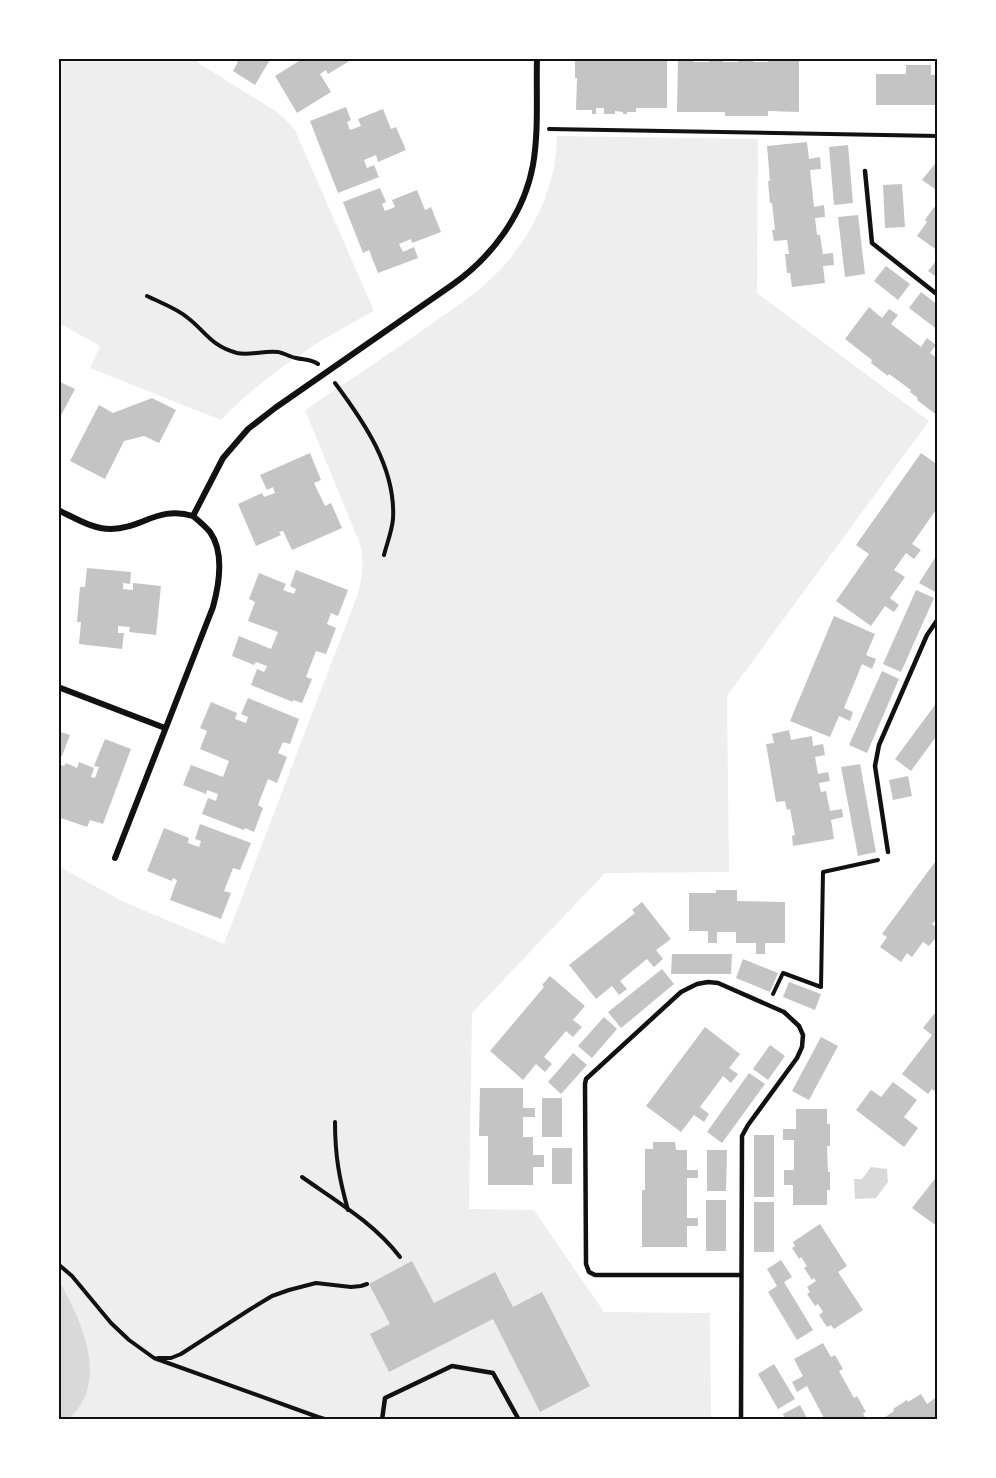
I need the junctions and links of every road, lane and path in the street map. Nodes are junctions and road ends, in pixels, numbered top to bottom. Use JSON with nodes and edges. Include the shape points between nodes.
{"nodes":[{"id":1,"x":537,"y":58,"type":"edge"},
{"id":2,"x":536,"y":129,"type":"junction"},
{"id":3,"x":938,"y":136,"type":"edge"},
{"id":4,"x":865,"y":171,"type":"dead end"},
{"id":5,"x":938,"y":295,"type":"edge"},
{"id":6,"x":147,"y":296,"type":"dead end"},
{"id":7,"x":326,"y":372,"type":"junction"},
{"id":8,"x":58,"y":510,"type":"edge"},
{"id":9,"x":193,"y":516,"type":"junction"},
{"id":10,"x":384,"y":555,"type":"dead end"},
{"id":11,"x":938,"y":619,"type":"edge"},
{"id":12,"x":58,"y":687,"type":"edge"},
{"id":13,"x":165,"y":728,"type":"junction"},
{"id":14,"x":888,"y":852,"type":"dead end"},
{"id":15,"x":115,"y":858,"type":"dead end"},
{"id":16,"x":878,"y":860,"type":"dead end"},
{"id":17,"x":768,"y":1005,"type":"junction"},
{"id":18,"x":335,"y":1122,"type":"dead end"},
{"id":19,"x":302,"y":1177,"type":"dead end"},
{"id":20,"x":348,"y":1210,"type":"junction"},
{"id":21,"x":400,"y":1257,"type":"dead end"},
{"id":22,"x":58,"y":1264,"type":"edge"},
{"id":23,"x":741,"y":1275,"type":"junction"},
{"id":24,"x":367,"y":1284,"type":"dead end"},
{"id":25,"x":154,"y":1358,"type":"junction"},
{"id":26,"x":328,"y":1419,"type":"edge"},
{"id":27,"x":382,"y":1419,"type":"edge"},
{"id":28,"x":519,"y":1419,"type":"edge"},
{"id":29,"x":741,"y":1419,"type":"edge"}],
"edges":[{"from":1,"to":2,"type":"street"},
{"from":2,"to":3,"type":"path"},
{"from":2,"to":7,"type":"street","via":[[533,166],[524,194],[510,223],[487,255],[462,278]]},
{"from":4,"to":5,"type":"lane","via":[[873,243]]},
{"from":6,"to":7,"type":"path","via":[[182,314],[220,346],[238,353],[278,352],[309,359]]},
{"from":7,"to":9,"type":"street","via":[[263,417],[235,443]]},
{"from":7,"to":10,"type":"path","via":[[361,421],[386,470],[393,519]]},
{"from":8,"to":9,"type":"street","via":[[113,529],[163,514]]},
{"from":9,"to":13,"type":"street","via":[[211,533],[216,545],[217,593]]},
{"from":11,"to":14,"type":"lane","via":[[925,640],[876,755]]},
{"from":12,"to":13,"type":"street"},
{"from":13,"to":15,"type":"street"},
{"from":16,"to":17,"type":"path","via":[[823,872],[821,987],[783,973]]},
{"from":17,"to":23,"type":"lane","via":[[791,1018],[801,1030],[803,1041],[797,1058],[742,1136]]},
{"from":17,"to":23,"type":"lane","via":[[718,983],[697,984],[681,992],[587,1077],[585,1084],[589,1272]]},
{"from":18,"to":20,"type":"path","via":[[336,1158]]},
{"from":19,"to":20,"type":"path"},
{"from":20,"to":21,"type":"path","via":[[370,1225]]},
{"from":22,"to":25,"type":"path","via":[[111,1323]]},
{"from":23,"to":29,"type":"lane"},
{"from":24,"to":25,"type":"path","via":[[351,1287],[316,1283],[289,1290],[249,1310],[181,1354]]},
{"from":25,"to":26,"type":"path"},
{"from":27,"to":28,"type":"lane","via":[[385,1398],[452,1366],[493,1372]]}]}
